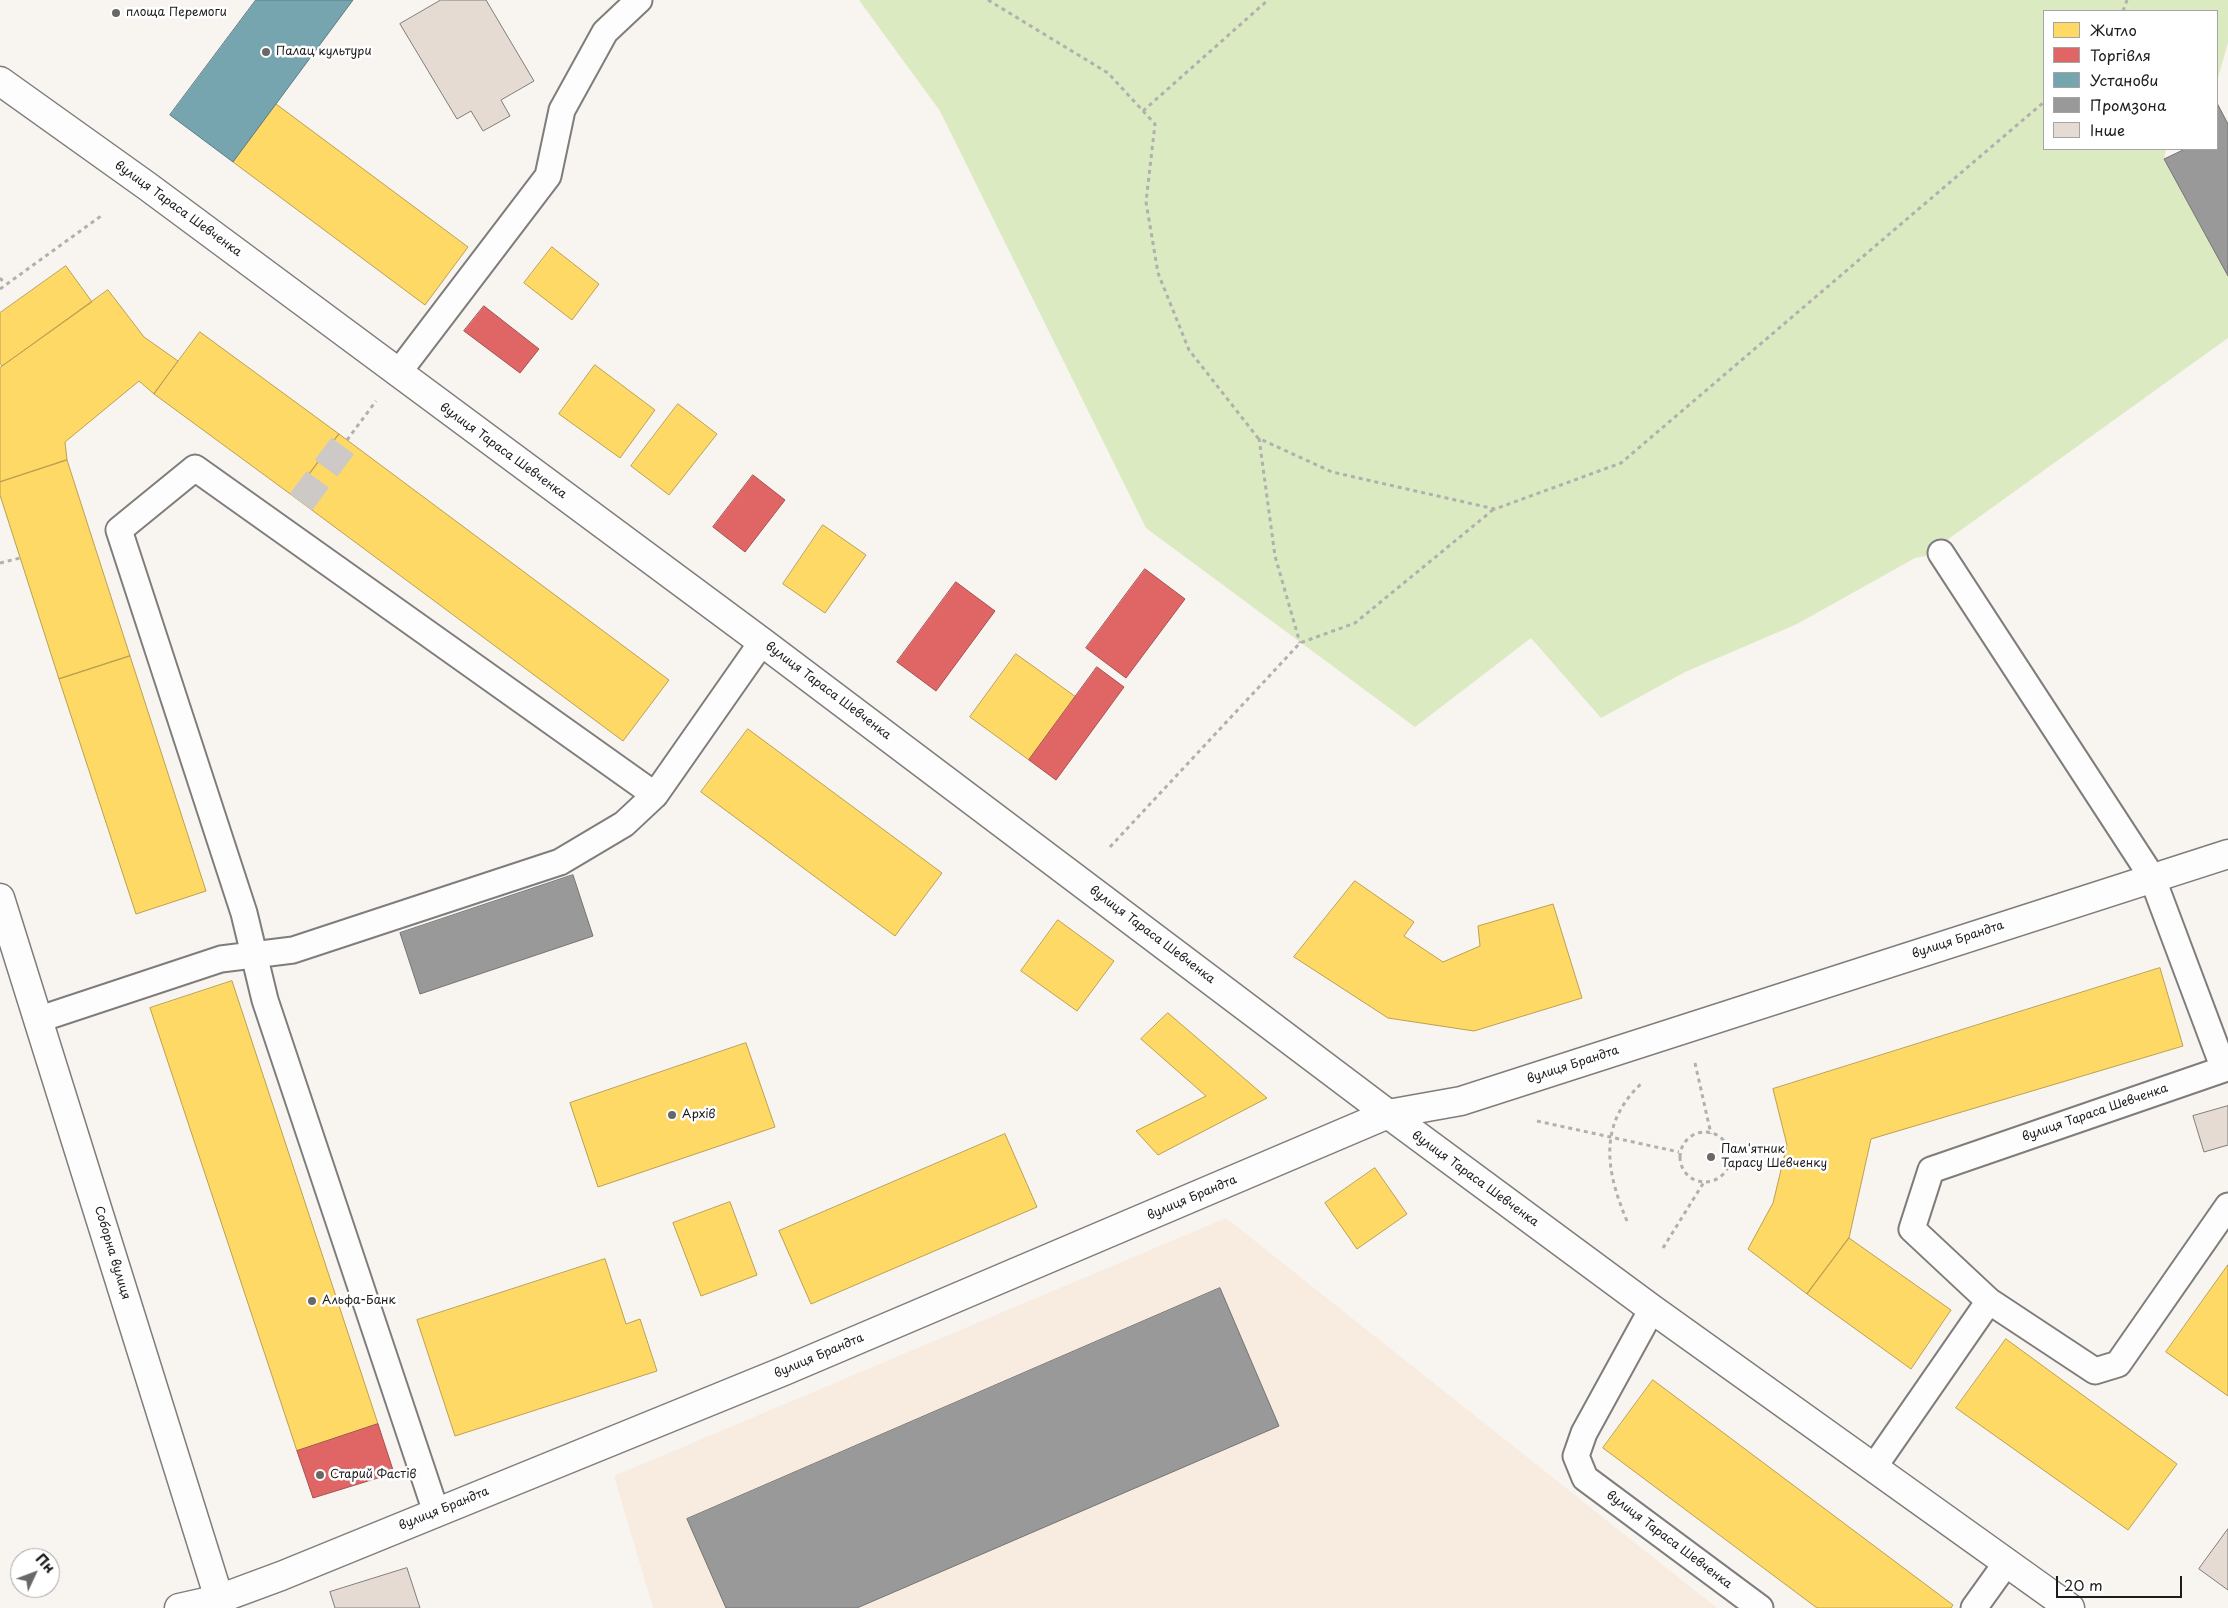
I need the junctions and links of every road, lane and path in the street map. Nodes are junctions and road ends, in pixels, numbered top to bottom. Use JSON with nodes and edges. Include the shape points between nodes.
{"nodes":[{"id":1,"x":639,"y":0,"type":"edge"},
{"id":2,"x":988,"y":0,"type":"edge"},
{"id":3,"x":1268,"y":0,"type":"edge"},
{"id":4,"x":0,"y":81,"type":"edge"},
{"id":5,"x":2043,"y":103,"type":"edge"},
{"id":6,"x":1143,"y":110,"type":"junction"},
{"id":7,"x":101,"y":216,"type":"dead end"},
{"id":8,"x":0,"y":278,"type":"edge"},
{"id":9,"x":5,"y":284,"type":"junction"},
{"id":10,"x":0,"y":289,"type":"edge"},
{"id":11,"x":398,"y":373,"type":"junction"},
{"id":12,"x":1258,"y":438,"type":"junction"},
{"id":13,"x":347,"y":440,"type":"tunnel mouth"},
{"id":14,"x":1495,"y":508,"type":"junction"},
{"id":15,"x":1941,"y":553,"type":"dead end"},
{"id":16,"x":20,"y":558,"type":"dead end"},
{"id":17,"x":0,"y":563,"type":"edge"},
{"id":18,"x":762,"y":642,"type":"junction"},
{"id":19,"x":1300,"y":643,"type":"junction"},
{"id":20,"x":655,"y":795,"type":"junction"},
{"id":21,"x":1110,"y":847,"type":"dead end"},
{"id":22,"x":2228,"y":854,"type":"edge"},
{"id":23,"x":2152,"y":877,"type":"junction"},
{"id":24,"x":0,"y":898,"type":"edge"},
{"id":25,"x":254,"y":954,"type":"junction"},
{"id":26,"x":40,"y":1019,"type":"junction"},
{"id":27,"x":1694,"y":1060,"type":"dead end"},
{"id":28,"x":1644,"y":1081,"type":"dead end"},
{"id":29,"x":1388,"y":1114,"type":"junction"},
{"id":30,"x":1537,"y":1122,"type":"dead end"},
{"id":31,"x":1711,"y":1134,"type":"junction"},
{"id":32,"x":1609,"y":1137,"type":"junction"},
{"id":33,"x":1679,"y":1152,"type":"junction"},
{"id":34,"x":1704,"y":1182,"type":"junction"},
{"id":35,"x":2228,"y":1206,"type":"edge"},
{"id":36,"x":1627,"y":1221,"type":"dead end"},
{"id":37,"x":1663,"y":1248,"type":"dead end"},
{"id":38,"x":1989,"y":1301,"type":"junction"},
{"id":39,"x":1652,"y":1309,"type":"junction"},
{"id":40,"x":1874,"y":1467,"type":"junction"},
{"id":41,"x":436,"y":1512,"type":"junction"},
{"id":42,"x":2007,"y":1562,"type":"junction"},
{"id":43,"x":221,"y":1604,"type":"edge"},
{"id":44,"x":179,"y":1608,"type":"edge"},
{"id":45,"x":1760,"y":1608,"type":"edge"},
{"id":46,"x":1974,"y":1608,"type":"edge"},
{"id":47,"x":2070,"y":1608,"type":"edge"}],
"edges":[{"from":1,"to":11,"type":"lane","via":[[605,32],[562,110],[548,176]]},
{"from":2,"to":6,"type":"path","via":[[1108,73]]},
{"from":3,"to":6,"type":"path"},
{"from":4,"to":11,"type":"main road","name":"вулиця Тараса Шевченка"},
{"from":5,"to":14,"type":"path","via":[[1621,463]]},
{"from":6,"to":12,"type":"path","via":[[1156,124],[1146,202],[1158,272],[1189,350]]},
{"from":7,"to":9,"type":"path"},
{"from":8,"to":9,"type":"path"},
{"from":9,"to":10,"type":"path"},
{"from":11,"to":13,"type":"path"},
{"from":11,"to":18,"type":"main road","name":"вулиця Тараса Шевченка"},
{"from":12,"to":14,"type":"path","via":[[1332,472]]},
{"from":12,"to":19,"type":"path","via":[[1275,556]]},
{"from":14,"to":19,"type":"path","via":[[1355,624]]},
{"from":15,"to":23,"type":"lane"},
{"from":16,"to":17,"type":"path"},
{"from":18,"to":20,"type":"lane"},
{"from":18,"to":29,"type":"main road","name":"вулиця Тараса Шевченка"},
{"from":19,"to":21,"type":"path"},
{"from":20,"to":25,"type":"lane","via":[[624,824],[560,862],[293,950]]},
{"from":20,"to":25,"type":"lane","via":[[195,468],[119,530],[244,913]]},
{"from":22,"to":23,"type":"main road","name":"вулиця Брандта"},
{"from":23,"to":29,"type":"main road","name":"вулиця Брандта","via":[[1462,1101]]},
{"from":23,"to":38,"type":"lane","name":"вулиця Тараса Шевченка","via":[[2224,1069],[1931,1170],[1912,1229]]},
{"from":24,"to":26,"type":"main road","name":"Соборна вулиця"},
{"from":25,"to":26,"type":"lane","via":[[221,959]]},
{"from":25,"to":41,"type":"lane","via":[[265,1000]]},
{"from":26,"to":43,"type":"main road","name":"Соборна вулиця"},
{"from":27,"to":31,"type":"path"},
{"from":28,"to":32,"type":"path","via":[[1618,1112]]},
{"from":29,"to":39,"type":"main road","name":"вулиця Тараса Шевченка"},
{"from":29,"to":41,"type":"main road","name":"вулиця Брандта","via":[[784,1371]]},
{"from":30,"to":32,"type":"path"},
{"from":31,"to":33,"type":"path","via":[[1695,1135]]},
{"from":31,"to":34,"type":"path","via":[[1724,1142],[1729,1165],[1719,1178]]},
{"from":32,"to":33,"type":"path"},
{"from":32,"to":36,"type":"path","via":[[1615,1192]]},
{"from":33,"to":34,"type":"path","via":[[1680,1162],[1689,1176]]},
{"from":34,"to":37,"type":"path"},
{"from":35,"to":38,"type":"lane","name":"вулиця Тараса Шевченка","via":[[2118,1364],[2095,1371]]},
{"from":38,"to":40,"type":"lane"},
{"from":39,"to":40,"type":"main road","name":"вулиця Тараса Шевченка"},
{"from":39,"to":45,"type":"lane","name":"вулиця Тараса Шевченка","via":[[1584,1433],[1576,1456],[1585,1478]]},
{"from":40,"to":42,"type":"main road","name":"вулиця Тараса Шевченка"},
{"from":41,"to":43,"type":"main road","name":"вулиця Брандта"},
{"from":42,"to":46,"type":"lane"},
{"from":42,"to":47,"type":"main road","name":"вулиця Тараса Шевченка"},
{"from":43,"to":44,"type":"main road","name":"вулиця Брандта"}]}
